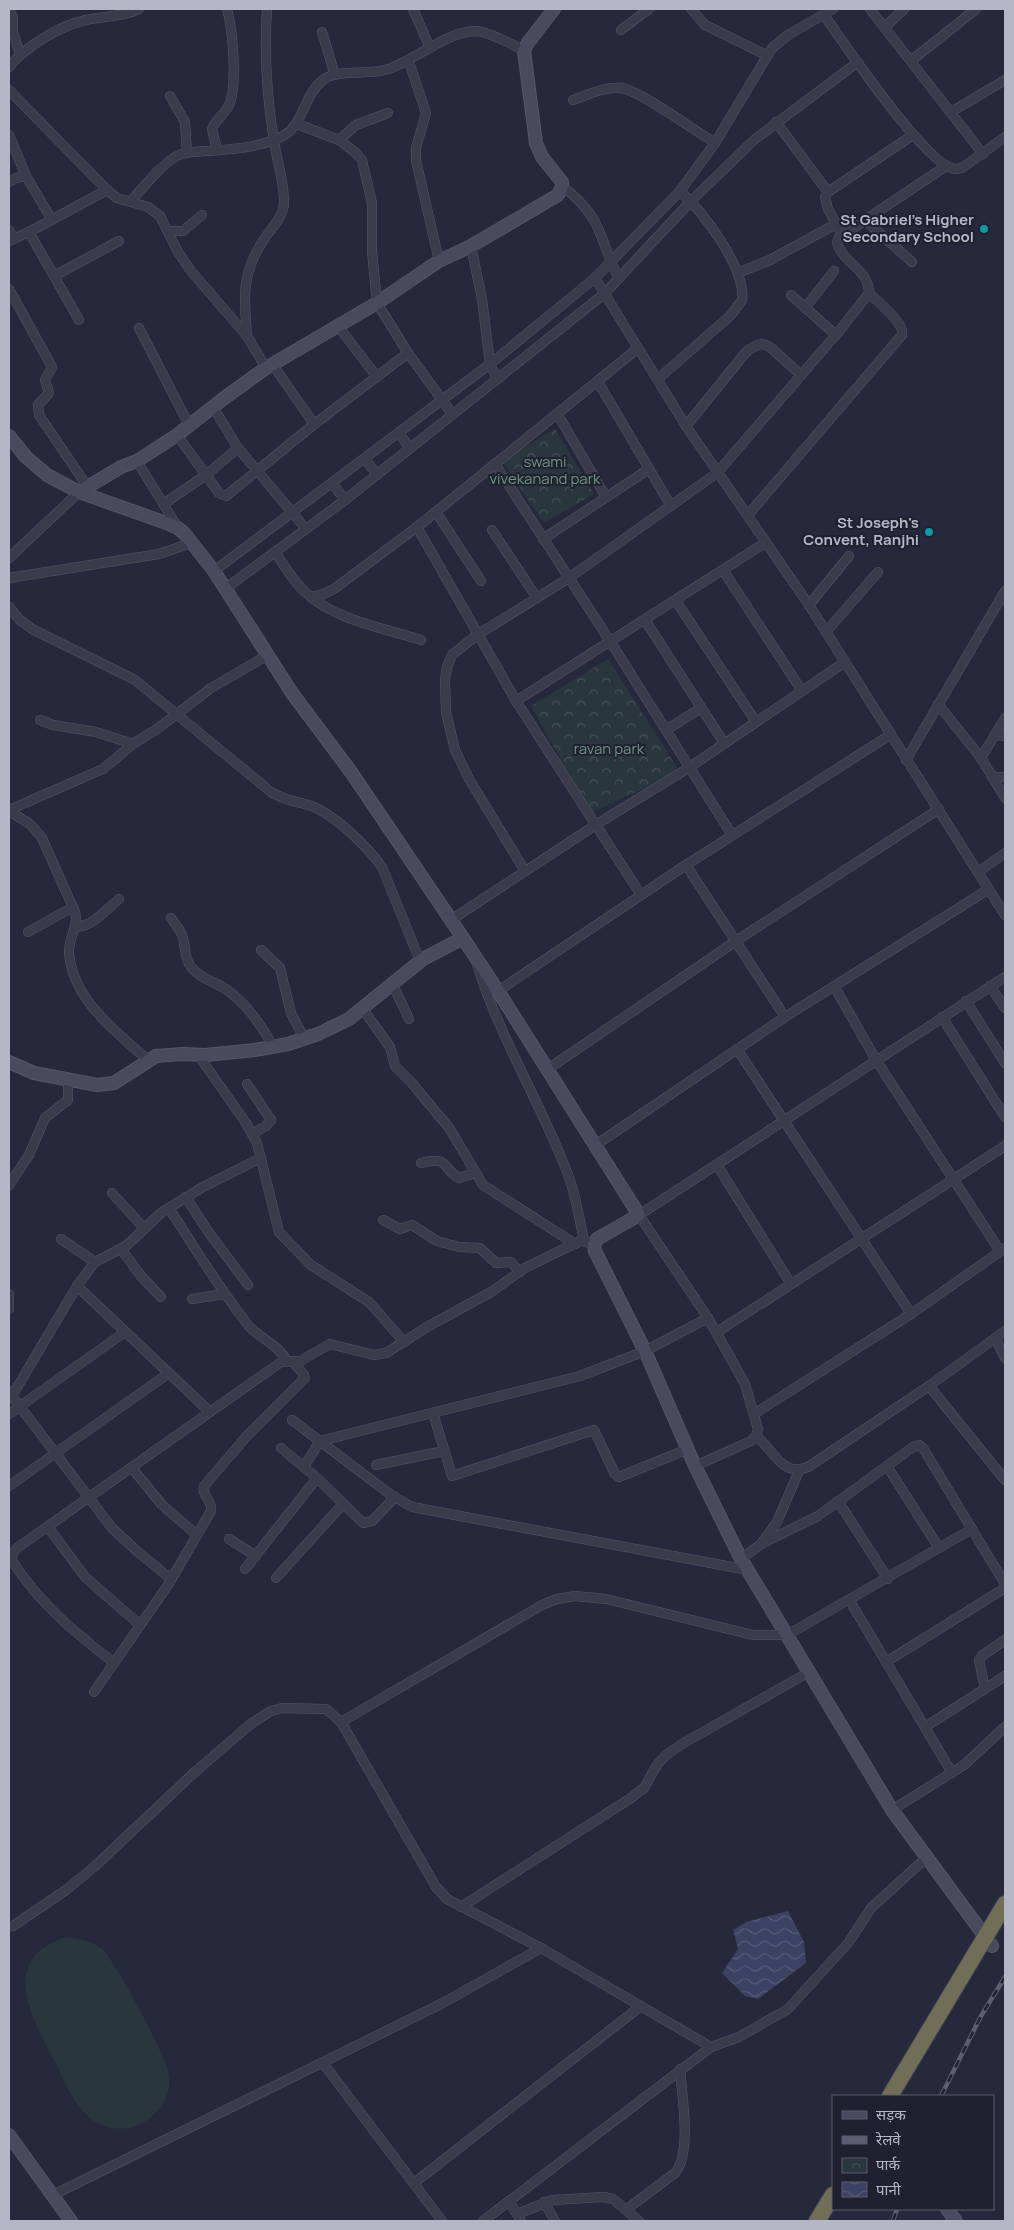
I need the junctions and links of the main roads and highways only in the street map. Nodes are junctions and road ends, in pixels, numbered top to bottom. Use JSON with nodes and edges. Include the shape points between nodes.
{"nodes":[{"id":1,"x":1005,"y":1904,"type":"edge"},
{"id":2,"x":1005,"y":1925,"type":"edge"},
{"id":3,"x":989,"y":1941,"type":"junction"},
{"id":4,"x":891,"y":2095,"type":"edge"},
{"id":5,"x":903,"y":2095,"type":"edge"},
{"id":6,"x":832,"y":2197,"type":"edge"},
{"id":7,"x":835,"y":2210,"type":"edge"},
{"id":8,"x":817,"y":2221,"type":"edge"},
{"id":9,"x":828,"y":2221,"type":"edge"}],
"edges":[{"from":1,"to":3,"type":"highway"},
{"from":2,"to":3,"type":"highway"},
{"from":3,"to":4,"type":"highway"},
{"from":3,"to":5,"type":"highway"},
{"from":6,"to":8,"type":"highway"},
{"from":7,"to":9,"type":"highway"}]}
